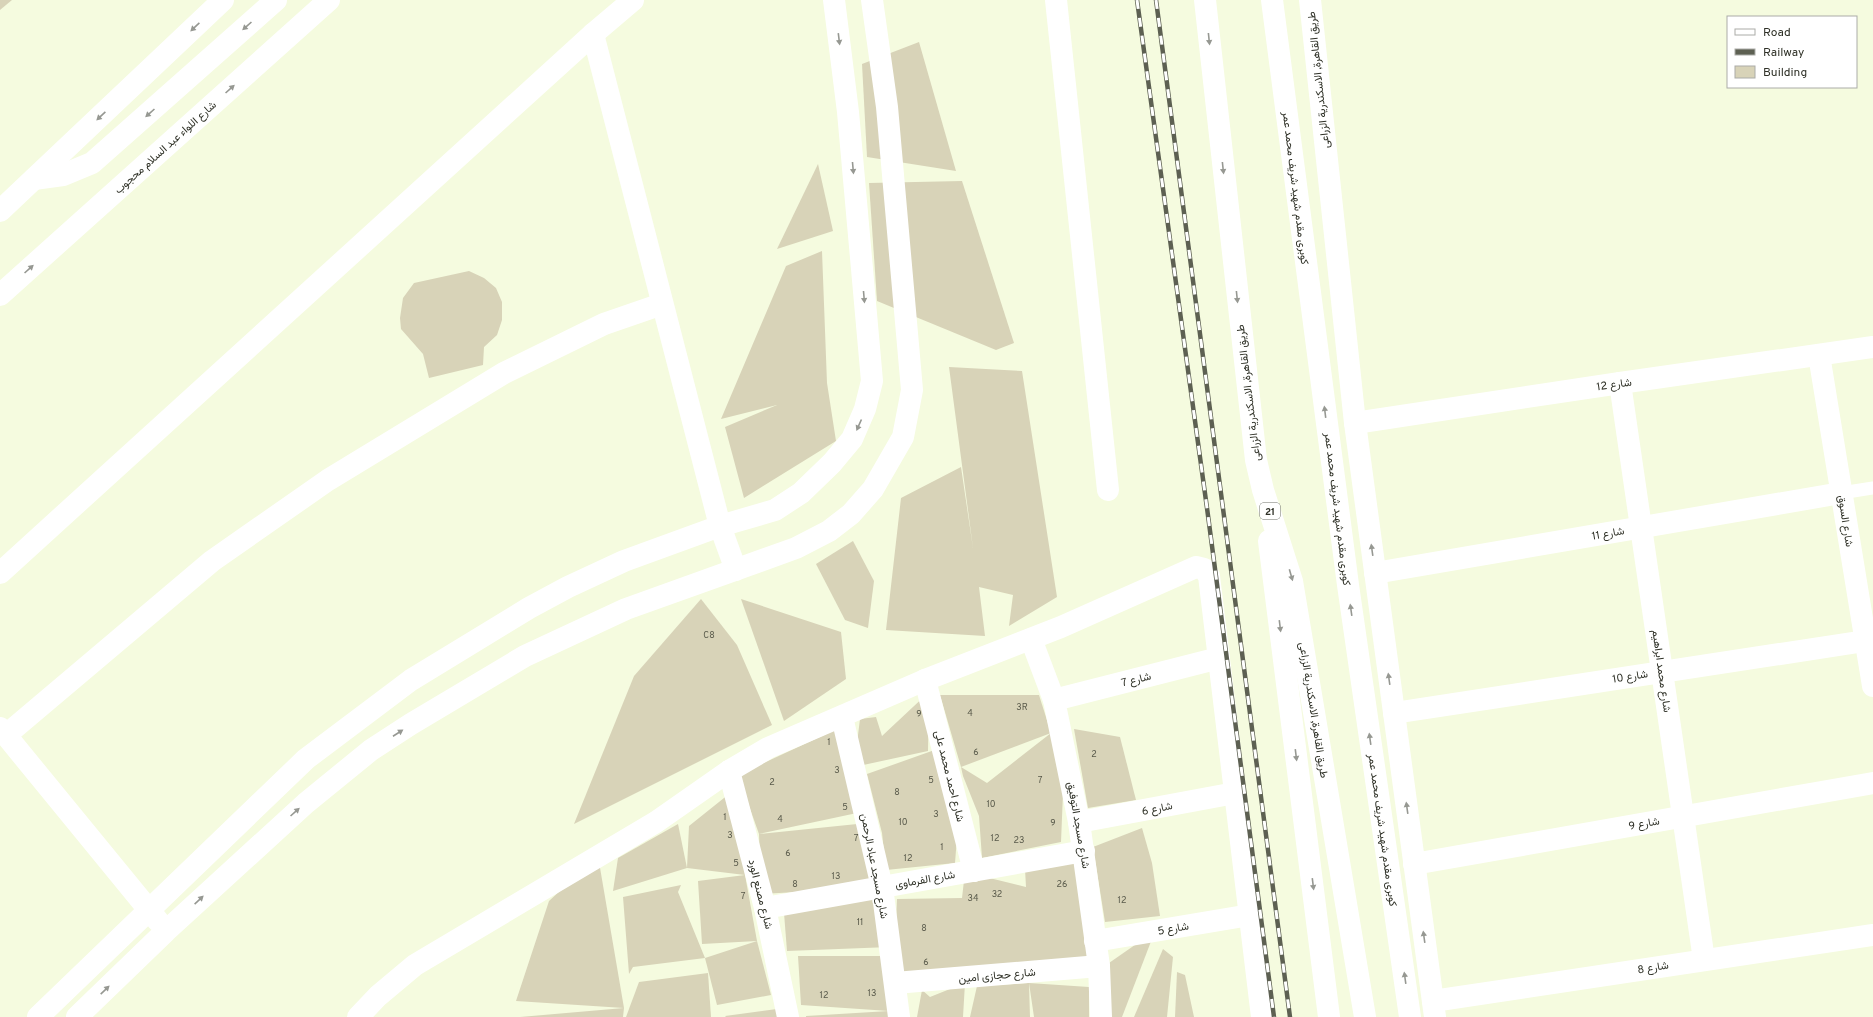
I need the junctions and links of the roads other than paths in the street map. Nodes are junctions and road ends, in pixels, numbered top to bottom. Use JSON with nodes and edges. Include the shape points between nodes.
{"nodes":[{"id":1,"x":223,"y":0,"type":"edge"},
{"id":2,"x":276,"y":0,"type":"edge"},
{"id":3,"x":329,"y":0,"type":"edge"},
{"id":4,"x":633,"y":0,"type":"edge"},
{"id":5,"x":834,"y":0,"type":"edge"},
{"id":6,"x":872,"y":0,"type":"edge"},
{"id":7,"x":1056,"y":0,"type":"edge"},
{"id":8,"x":1205,"y":0,"type":"edge"},
{"id":9,"x":1272,"y":0,"type":"edge"},
{"id":10,"x":1310,"y":0,"type":"edge"},
{"id":11,"x":593,"y":34,"type":"junction"},
{"id":12,"x":34,"y":179,"type":"junction"},
{"id":13,"x":0,"y":211,"type":"edge"},
{"id":14,"x":0,"y":295,"type":"edge"},
{"id":15,"x":662,"y":304,"type":"junction"},
{"id":16,"x":1873,"y":347,"type":"edge"},
{"id":17,"x":1819,"y":355,"type":"junction"},
{"id":18,"x":1620,"y":382,"type":"junction"},
{"id":19,"x":1355,"y":423,"type":"junction"},
{"id":20,"x":1873,"y":488,"type":"edge"},
{"id":21,"x":1108,"y":490,"type":"dead end"},
{"id":22,"x":1263,"y":490,"type":"junction"},
{"id":23,"x":1841,"y":493,"type":"junction"},
{"id":24,"x":720,"y":526,"type":"junction"},
{"id":25,"x":1641,"y":527,"type":"junction"},
{"id":26,"x":736,"y":570,"type":"junction"},
{"id":27,"x":0,"y":573,"type":"edge"},
{"id":28,"x":1375,"y":573,"type":"junction"},
{"id":29,"x":1030,"y":639,"type":"junction"},
{"id":30,"x":1865,"y":641,"type":"junction"},
{"id":31,"x":1219,"y":658,"type":"junction"},
{"id":32,"x":1662,"y":671,"type":"junction"},
{"id":33,"x":926,"y":680,"type":"junction"},
{"id":34,"x":1873,"y":686,"type":"edge"},
{"id":35,"x":1054,"y":700,"type":"junction"},
{"id":36,"x":1394,"y":712,"type":"junction"},
{"id":37,"x":842,"y":716,"type":"junction"},
{"id":38,"x":3,"y":732,"type":"edge"},
{"id":39,"x":730,"y":771,"type":"junction"},
{"id":40,"x":1873,"y":783,"type":"edge"},
{"id":41,"x":1235,"y":793,"type":"junction"},
{"id":42,"x":1683,"y":816,"type":"junction"},
{"id":43,"x":1079,"y":822,"type":"junction"},
{"id":44,"x":1084,"y":851,"type":"junction"},
{"id":45,"x":1414,"y":864,"type":"junction"},
{"id":46,"x":974,"y":871,"type":"junction"},
{"id":47,"x":882,"y":887,"type":"junction"},
{"id":48,"x":765,"y":908,"type":"junction"},
{"id":49,"x":149,"y":910,"type":"junction"},
{"id":50,"x":1250,"y":915,"type":"junction"},
{"id":51,"x":166,"y":931,"type":"junction"},
{"id":52,"x":1873,"y":935,"type":"edge"},
{"id":53,"x":1095,"y":941,"type":"junction"},
{"id":54,"x":1704,"y":960,"type":"junction"},
{"id":55,"x":1099,"y":966,"type":"junction"},
{"id":56,"x":895,"y":983,"type":"junction"},
{"id":57,"x":1434,"y":1009,"type":"edge"},
{"id":58,"x":38,"y":1017,"type":"edge"},
{"id":59,"x":77,"y":1017,"type":"edge"},
{"id":60,"x":358,"y":1017,"type":"edge"},
{"id":61,"x":788,"y":1017,"type":"edge"},
{"id":62,"x":899,"y":1017,"type":"edge"},
{"id":63,"x":1101,"y":1017,"type":"edge"},
{"id":64,"x":1262,"y":1017,"type":"edge"},
{"id":65,"x":1330,"y":1017,"type":"edge"},
{"id":66,"x":1365,"y":1017,"type":"edge"},
{"id":67,"x":1410,"y":1017,"type":"edge"}],
"edges":[{"from":1,"to":12,"type":"main road","one_way":true},
{"from":2,"to":12,"type":"main road","one_way":true,"via":[[92,163],[63,175]]},
{"from":14,"to":3,"type":"main road","name":"شارع اللواء عبد السلام محجوب","one_way":true},
{"from":4,"to":11,"type":"main road"},
{"from":5,"to":24,"type":"main road","one_way":true,"via":[[848,112],[872,381],[865,409],[852,439],[832,464],[801,494],[775,510]]},
{"from":6,"to":26,"type":"main road","via":[[886,107],[912,390],[903,437],[873,489],[851,514],[829,531],[796,548]]},
{"from":7,"to":21,"type":"main road"},
{"from":8,"to":22,"type":"main road","name":"طريق القاهرة, الاسكندرية الزراعى","number":"21","one_way":true,"via":[[1251,430]]},
{"from":67,"to":9,"type":"main road","name":"كوبرى مقدم شهيد شريف محمد عمر","one_way":true,"via":[[1348,585]]},
{"from":10,"to":19,"type":"main road","name":"طريق القاهرة, الاسكندرية الزراعى"},
{"from":11,"to":15,"type":"main road"},
{"from":11,"to":27,"type":"main road"},
{"from":12,"to":13,"type":"main road"},
{"from":15,"to":24,"type":"main road"},
{"from":15,"to":38,"type":"main road","via":[[604,324],[504,373],[328,480],[212,561]]},
{"from":16,"to":17,"type":"main road","name":"شارع 12"},
{"from":17,"to":18,"type":"main road","name":"شارع 12"},
{"from":17,"to":23,"type":"main road","name":"شارع السوق"},
{"from":18,"to":19,"type":"main road","name":"شارع 12"},
{"from":18,"to":25,"type":"main road","name":"شارع محمد ابراهيم"},
{"from":28,"to":19,"type":"main road","name":"طريق القاهرة, الاسكندرية الزراعى","one_way":true},
{"from":20,"to":23,"type":"lane"},
{"from":22,"to":65,"type":"main road","one_way":true},
{"from":22,"to":66,"type":"main road","name":"طريق القاهرة, الاسكندرية الزراعى","number":"21","one_way":true,"via":[[1292,581]]},
{"from":23,"to":25,"type":"main road","name":"شارع 11"},
{"from":23,"to":30,"type":"main road","name":"شارع السوق"},
{"from":24,"to":26,"type":"main road"},
{"from":24,"to":49,"type":"main road","via":[[624,561],[568,587],[411,680],[306,759]]},
{"from":25,"to":28,"type":"main road","name":"شارع 11"},
{"from":25,"to":32,"type":"main road","name":"شارع محمد ابراهيم"},
{"from":51,"to":26,"type":"main road","one_way":true,"via":[[311,798],[371,750],[411,724],[525,656],[579,630],[626,609]]},
{"from":36,"to":28,"type":"main road","name":"طريق القاهرة, الاسكندرية الزراعى","one_way":true},
{"from":29,"to":31,"type":"main road","via":[[1192,568],[1200,567],[1208,572],[1209,576]]},
{"from":29,"to":33,"type":"main road"},
{"from":29,"to":35,"type":"main road","name":"شارع مسجد التوفيق"},
{"from":30,"to":32,"type":"main road","name":"شارع 10"},
{"from":30,"to":34,"type":"main road","name":"شارع السوق"},
{"from":31,"to":35,"type":"main road","name":"شارع 7"},
{"from":31,"to":41,"type":"main road"},
{"from":32,"to":36,"type":"main road","name":"شارع 10"},
{"from":32,"to":42,"type":"main road","name":"شارع محمد ابراهيم"},
{"from":33,"to":37,"type":"main road"},
{"from":33,"to":46,"type":"main road","name":"شارع احمد محمد على"},
{"from":35,"to":43,"type":"main road","name":"شارع مسجد التوفيق"},
{"from":45,"to":36,"type":"main road","name":"طريق القاهرة, الاسكندرية الزراعى","one_way":true},
{"from":37,"to":39,"type":"main road","via":[[768,748]]},
{"from":37,"to":47,"type":"main road","name":"شارع مسجد عباد الرحمن"},
{"from":38,"to":49,"type":"main road"},
{"from":39,"to":48,"type":"main road","name":"شارع مصنع الورد"},
{"from":39,"to":60,"type":"main road","via":[[656,822],[415,965],[378,996]]},
{"from":40,"to":42,"type":"main road","name":"شارع 9"},
{"from":41,"to":43,"type":"main road","name":"شارع 6"},
{"from":41,"to":50,"type":"main road"},
{"from":42,"to":45,"type":"main road","name":"شارع 9"},
{"from":42,"to":54,"type":"main road","name":"شارع محمد ابراهيم"},
{"from":43,"to":44,"type":"main road","name":"شارع مسجد التوفيق"},
{"from":44,"to":46,"type":"main road","name":"شارع الفرماوى"},
{"from":44,"to":53,"type":"main road","name":"شارع مسجد التوفيق"},
{"from":57,"to":45,"type":"main road","name":"طريق القاهرة, الاسكندرية الزراعى","one_way":true},
{"from":46,"to":47,"type":"main road","name":"شارع الفرماوى"},
{"from":47,"to":48,"type":"main road","name":"شارع الفرماوى"},
{"from":47,"to":56,"type":"main road","name":"شارع مسجد عباد الرحمن"},
{"from":48,"to":61,"type":"main road","name":"شارع مصنع الورد"},
{"from":49,"to":51,"type":"main road"},
{"from":49,"to":58,"type":"main road"},
{"from":50,"to":53,"type":"main road","name":"شارع 5"},
{"from":50,"to":64,"type":"main road"},
{"from":59,"to":51,"type":"main road","one_way":true},
{"from":52,"to":54,"type":"main road","name":"شارع 8"},
{"from":53,"to":55,"type":"main road","name":"شارع مسجد التوفيق"},
{"from":54,"to":57,"type":"main road","name":"شارع 8"},
{"from":55,"to":56,"type":"main road","name":"شارع حجازى امين"},
{"from":55,"to":63,"type":"main road","name":"شارع مسجد التوفيق"},
{"from":56,"to":62,"type":"main road","name":"شارع مسجد عباد الرحمن"}]}
